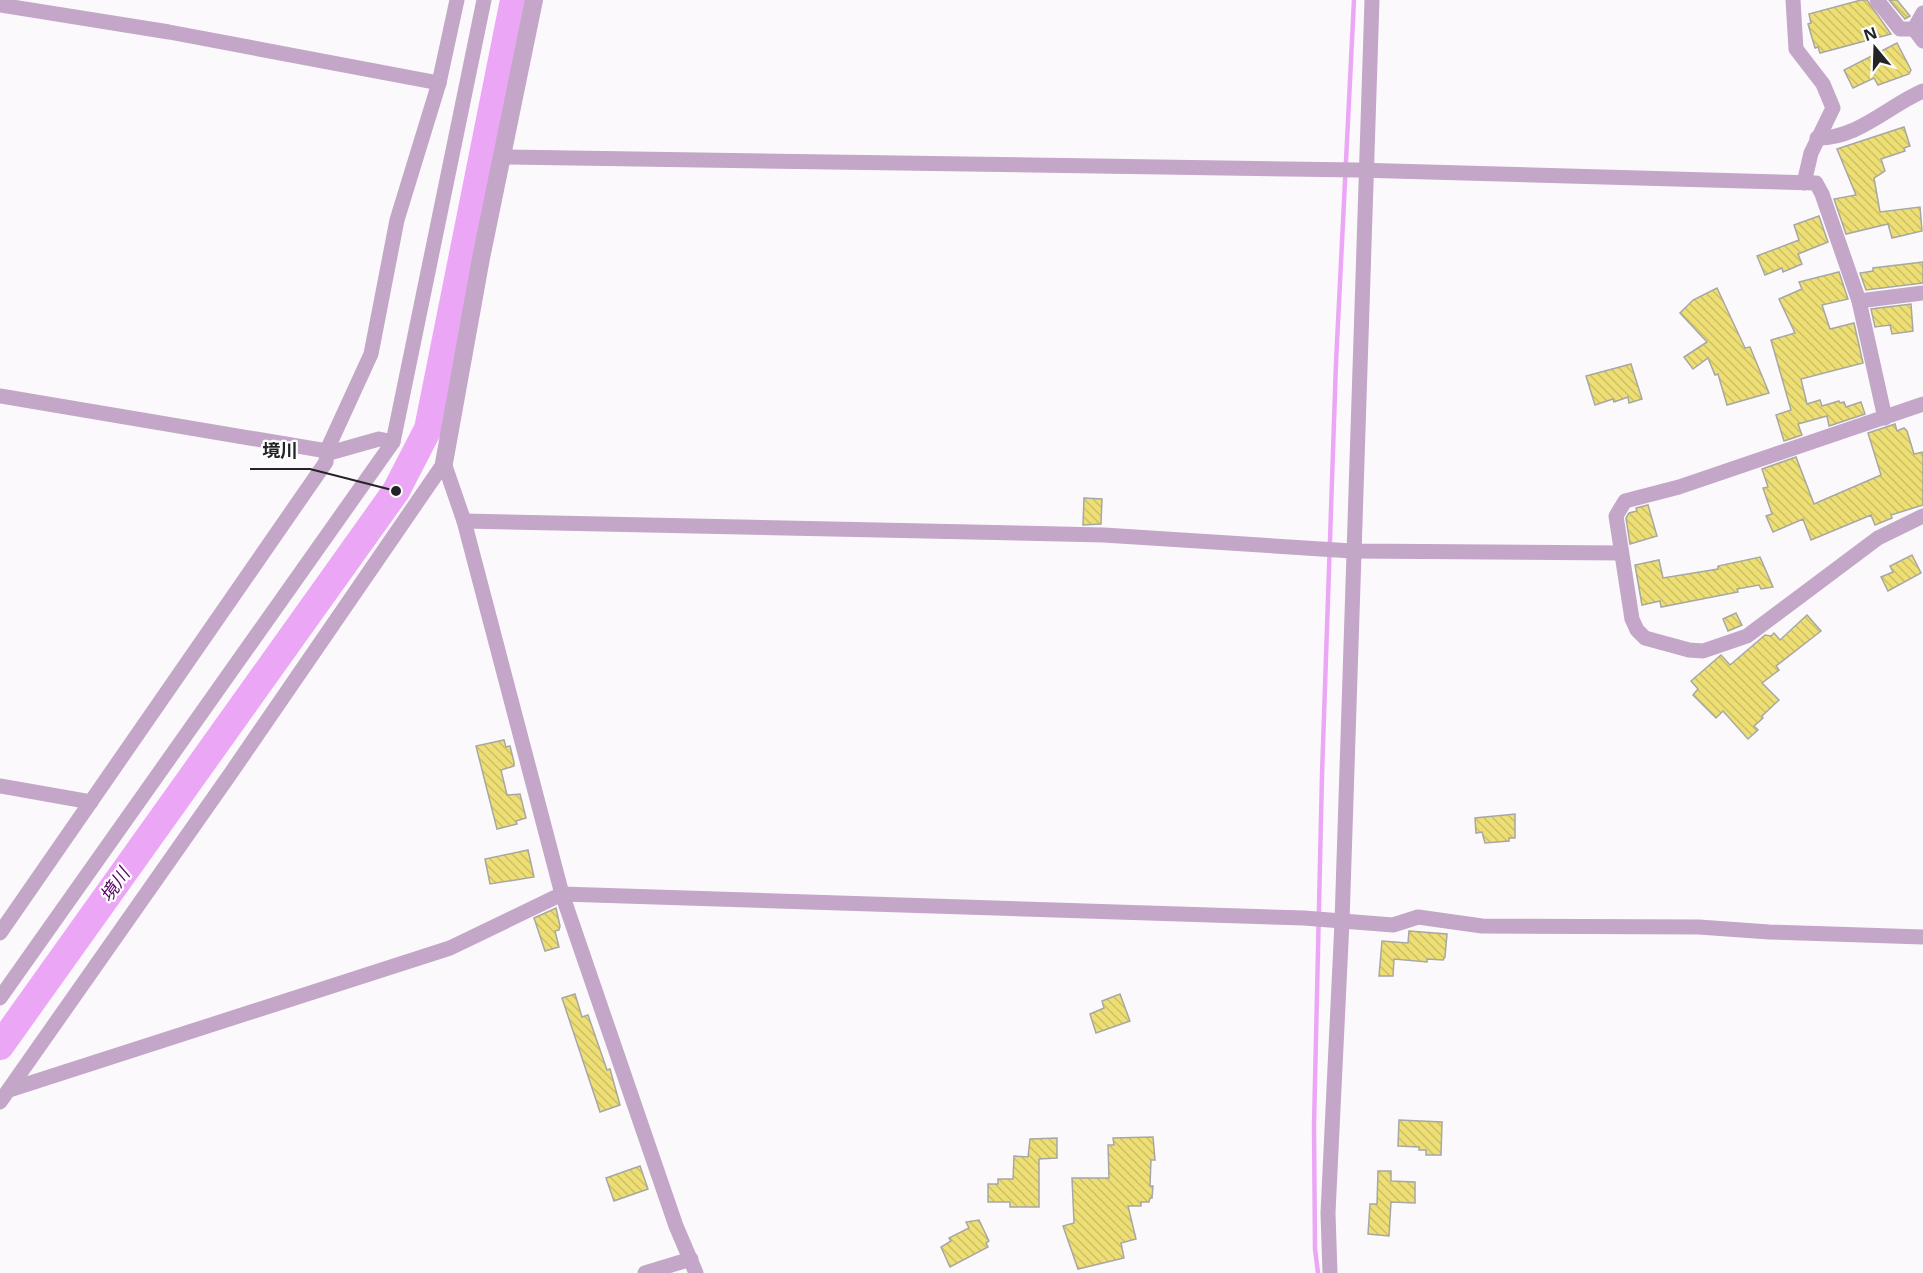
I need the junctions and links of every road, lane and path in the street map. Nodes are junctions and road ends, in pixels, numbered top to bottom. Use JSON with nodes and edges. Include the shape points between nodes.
{"nodes":[{"id":1,"x":457,"y":0,"type":"edge"},
{"id":2,"x":484,"y":0,"type":"edge"},
{"id":3,"x":534,"y":0,"type":"edge"},
{"id":4,"x":1372,"y":0,"type":"edge"},
{"id":5,"x":1793,"y":0,"type":"edge"},
{"id":6,"x":1877,"y":0,"type":"edge"},
{"id":7,"x":0,"y":5,"type":"edge"},
{"id":8,"x":1923,"y":14,"type":"edge"},
{"id":9,"x":1918,"y":35,"type":"edge"},
{"id":10,"x":439,"y":83,"type":"junction"},
{"id":11,"x":1923,"y":91,"type":"edge"},
{"id":12,"x":1817,"y":138,"type":"junction"},
{"id":13,"x":501,"y":157,"type":"junction"},
{"id":14,"x":1361,"y":170,"type":"junction"},
{"id":15,"x":1804,"y":183,"type":"junction"},
{"id":16,"x":1923,"y":292,"type":"edge"},
{"id":17,"x":1859,"y":301,"type":"junction"},
{"id":18,"x":0,"y":396,"type":"edge"},
{"id":19,"x":1923,"y":404,"type":"edge"},
{"id":20,"x":1885,"y":418,"type":"junction"},
{"id":21,"x":393,"y":442,"type":"junction"},
{"id":22,"x":327,"y":450,"type":"junction"},
{"id":23,"x":444,"y":463,"type":"junction"},
{"id":24,"x":1923,"y":516,"type":"edge"},
{"id":25,"x":464,"y":521,"type":"junction"},
{"id":26,"x":1347,"y":550,"type":"junction"},
{"id":27,"x":1621,"y":552,"type":"junction"},
{"id":28,"x":0,"y":786,"type":"edge"},
{"id":29,"x":91,"y":802,"type":"junction"},
{"id":30,"x":562,"y":894,"type":"junction"},
{"id":31,"x":1336,"y":921,"type":"junction"},
{"id":32,"x":0,"y":933,"type":"edge"},
{"id":33,"x":1923,"y":937,"type":"edge"},
{"id":34,"x":0,"y":998,"type":"edge"},
{"id":35,"x":5,"y":1096,"type":"edge"},
{"id":36,"x":694,"y":1266,"type":"edge"},
{"id":37,"x":645,"y":1273,"type":"edge"},
{"id":38,"x":1330,"y":1273,"type":"edge"}],
"edges":[{"from":1,"to":10,"type":"street"},
{"from":2,"to":21,"type":"street"},
{"from":3,"to":13,"type":"street"},
{"from":4,"to":14,"type":"street"},
{"from":5,"to":12,"type":"street","via":[[1796,50],[1823,84],[1833,108]]},
{"from":6,"to":9,"type":"street","via":[[1900,29]]},
{"from":7,"to":10,"type":"street"},
{"from":8,"to":9,"type":"street"},
{"from":10,"to":22,"type":"street","via":[[397,220],[371,354]]},
{"from":11,"to":12,"type":"street","via":[[1855,130]]},
{"from":12,"to":15,"type":"street"},
{"from":13,"to":14,"type":"street"},
{"from":13,"to":23,"type":"street"},
{"from":14,"to":15,"type":"street"},
{"from":14,"to":26,"type":"street"},
{"from":15,"to":17,"type":"street","via":[[1816,183],[1822,194]]},
{"from":16,"to":17,"type":"street"},
{"from":17,"to":20,"type":"street"},
{"from":18,"to":22,"type":"street"},
{"from":19,"to":20,"type":"street"},
{"from":20,"to":27,"type":"street","via":[[1679,487],[1625,501],[1616,516]]},
{"from":21,"to":22,"type":"street","via":[[379,439],[333,452]]},
{"from":21,"to":34,"type":"street"},
{"from":22,"to":29,"type":"street","via":[[326,462]]},
{"from":23,"to":25,"type":"street"},
{"from":23,"to":35,"type":"street"},
{"from":24,"to":27,"type":"street","via":[[1878,538],[1747,636],[1703,651],[1689,651],[1646,638],[1637,630]]},
{"from":25,"to":26,"type":"street","via":[[1104,535]]},
{"from":25,"to":30,"type":"street"},
{"from":26,"to":27,"type":"street"},
{"from":26,"to":31,"type":"street"},
{"from":28,"to":29,"type":"street"},
{"from":29,"to":32,"type":"street"},
{"from":30,"to":31,"type":"street"},
{"from":30,"to":35,"type":"street","via":[[450,948]]},
{"from":30,"to":36,"type":"street","via":[[676,1226]]},
{"from":31,"to":33,"type":"street","via":[[1394,925],[1418,917],[1482,926],[1699,927]]},
{"from":31,"to":38,"type":"street","via":[[1328,1213]]},
{"from":36,"to":37,"type":"street"}]}
